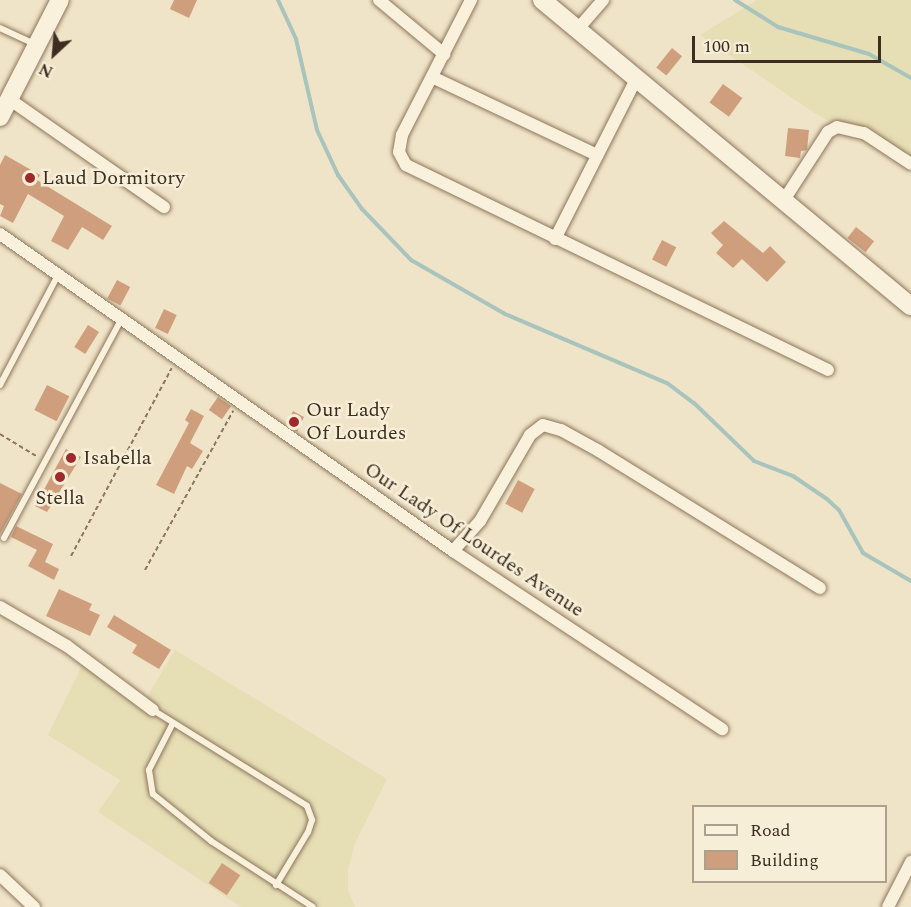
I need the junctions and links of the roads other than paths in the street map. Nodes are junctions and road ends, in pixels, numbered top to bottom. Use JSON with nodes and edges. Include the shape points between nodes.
{"nodes":[{"id":1,"x":60,"y":0,"type":"edge"},
{"id":2,"x":379,"y":0,"type":"edge"},
{"id":3,"x":471,"y":0,"type":"edge"},
{"id":4,"x":542,"y":0,"type":"edge"},
{"id":5,"x":603,"y":0,"type":"edge"},
{"id":6,"x":0,"y":28,"type":"edge"},
{"id":7,"x":578,"y":30,"type":"junction"},
{"id":8,"x":37,"y":45,"type":"junction"},
{"id":9,"x":444,"y":54,"type":"junction"},
{"id":10,"x":432,"y":77,"type":"junction"},
{"id":11,"x":636,"y":78,"type":"junction"},
{"id":12,"x":9,"y":99,"type":"junction"},
{"id":13,"x":0,"y":117,"type":"edge"},
{"id":14,"x":597,"y":155,"type":"junction"},
{"id":15,"x":911,"y":164,"type":"edge"},
{"id":16,"x":784,"y":200,"type":"junction"},
{"id":17,"x":164,"y":207,"type":"dead end"},
{"id":18,"x":0,"y":234,"type":"edge"},
{"id":19,"x":555,"y":239,"type":"junction"},
{"id":20,"x":58,"y":275,"type":"junction"},
{"id":21,"x":911,"y":305,"type":"edge"},
{"id":22,"x":122,"y":319,"type":"junction"},
{"id":23,"x":828,"y":370,"type":"dead end"},
{"id":24,"x":0,"y":385,"type":"edge"},
{"id":25,"x":4,"y":538,"type":"dead end"},
{"id":26,"x":453,"y":551,"type":"junction"},
{"id":27,"x":820,"y":588,"type":"dead end"},
{"id":28,"x":0,"y":606,"type":"edge"},
{"id":29,"x":153,"y":710,"type":"joint"},
{"id":30,"x":173,"y":723,"type":"junction"},
{"id":31,"x":723,"y":729,"type":"dead end"},
{"id":32,"x":911,"y":862,"type":"edge"},
{"id":33,"x":0,"y":875,"type":"edge"},
{"id":34,"x":276,"y":885,"type":"junction"},
{"id":35,"x":34,"y":907,"type":"edge"},
{"id":36,"x":313,"y":907,"type":"edge"},
{"id":37,"x":888,"y":907,"type":"edge"}],
"edges":[{"from":1,"to":8,"type":"street"},
{"from":2,"to":9,"type":"street"},
{"from":3,"to":9,"type":"street"},
{"from":4,"to":7,"type":"street"},
{"from":5,"to":7,"type":"street"},
{"from":6,"to":8,"type":"lane"},
{"from":7,"to":11,"type":"street"},
{"from":8,"to":12,"type":"street"},
{"from":9,"to":10,"type":"street"},
{"from":10,"to":14,"type":"street"},
{"from":10,"to":19,"type":"street","via":[[402,135],[401,159],[414,170]]},
{"from":11,"to":14,"type":"street"},
{"from":11,"to":16,"type":"street"},
{"from":12,"to":13,"type":"street"},
{"from":12,"to":17,"type":"street"},
{"from":14,"to":19,"type":"street"},
{"from":15,"to":16,"type":"street","via":[[864,133],[837,127],[828,132]]},
{"from":16,"to":21,"type":"street"},
{"from":18,"to":20,"type":"street","name":"Our Lady Of Lourdes Avenue"},
{"from":19,"to":23,"type":"street"},
{"from":20,"to":22,"type":"street","name":"Our Lady Of Lourdes Avenue"},
{"from":20,"to":24,"type":"lane"},
{"from":22,"to":25,"type":"lane"},
{"from":22,"to":26,"type":"street","name":"Our Lady Of Lourdes Avenue"},
{"from":26,"to":27,"type":"street","via":[[480,521],[530,435],[543,425],[561,429],[599,451]]},
{"from":26,"to":31,"type":"street","name":"Our Lady Of Lourdes Avenue"},
{"from":28,"to":29,"type":"street","via":[[59,641]]},
{"from":29,"to":30,"type":"lane"},
{"from":30,"to":34,"type":"lane","via":[[149,770],[153,794],[185,823]]},
{"from":30,"to":34,"type":"lane","via":[[299,799],[311,812],[308,832]]},
{"from":32,"to":37,"type":"street"},
{"from":33,"to":35,"type":"street"},
{"from":34,"to":36,"type":"lane"}]}
